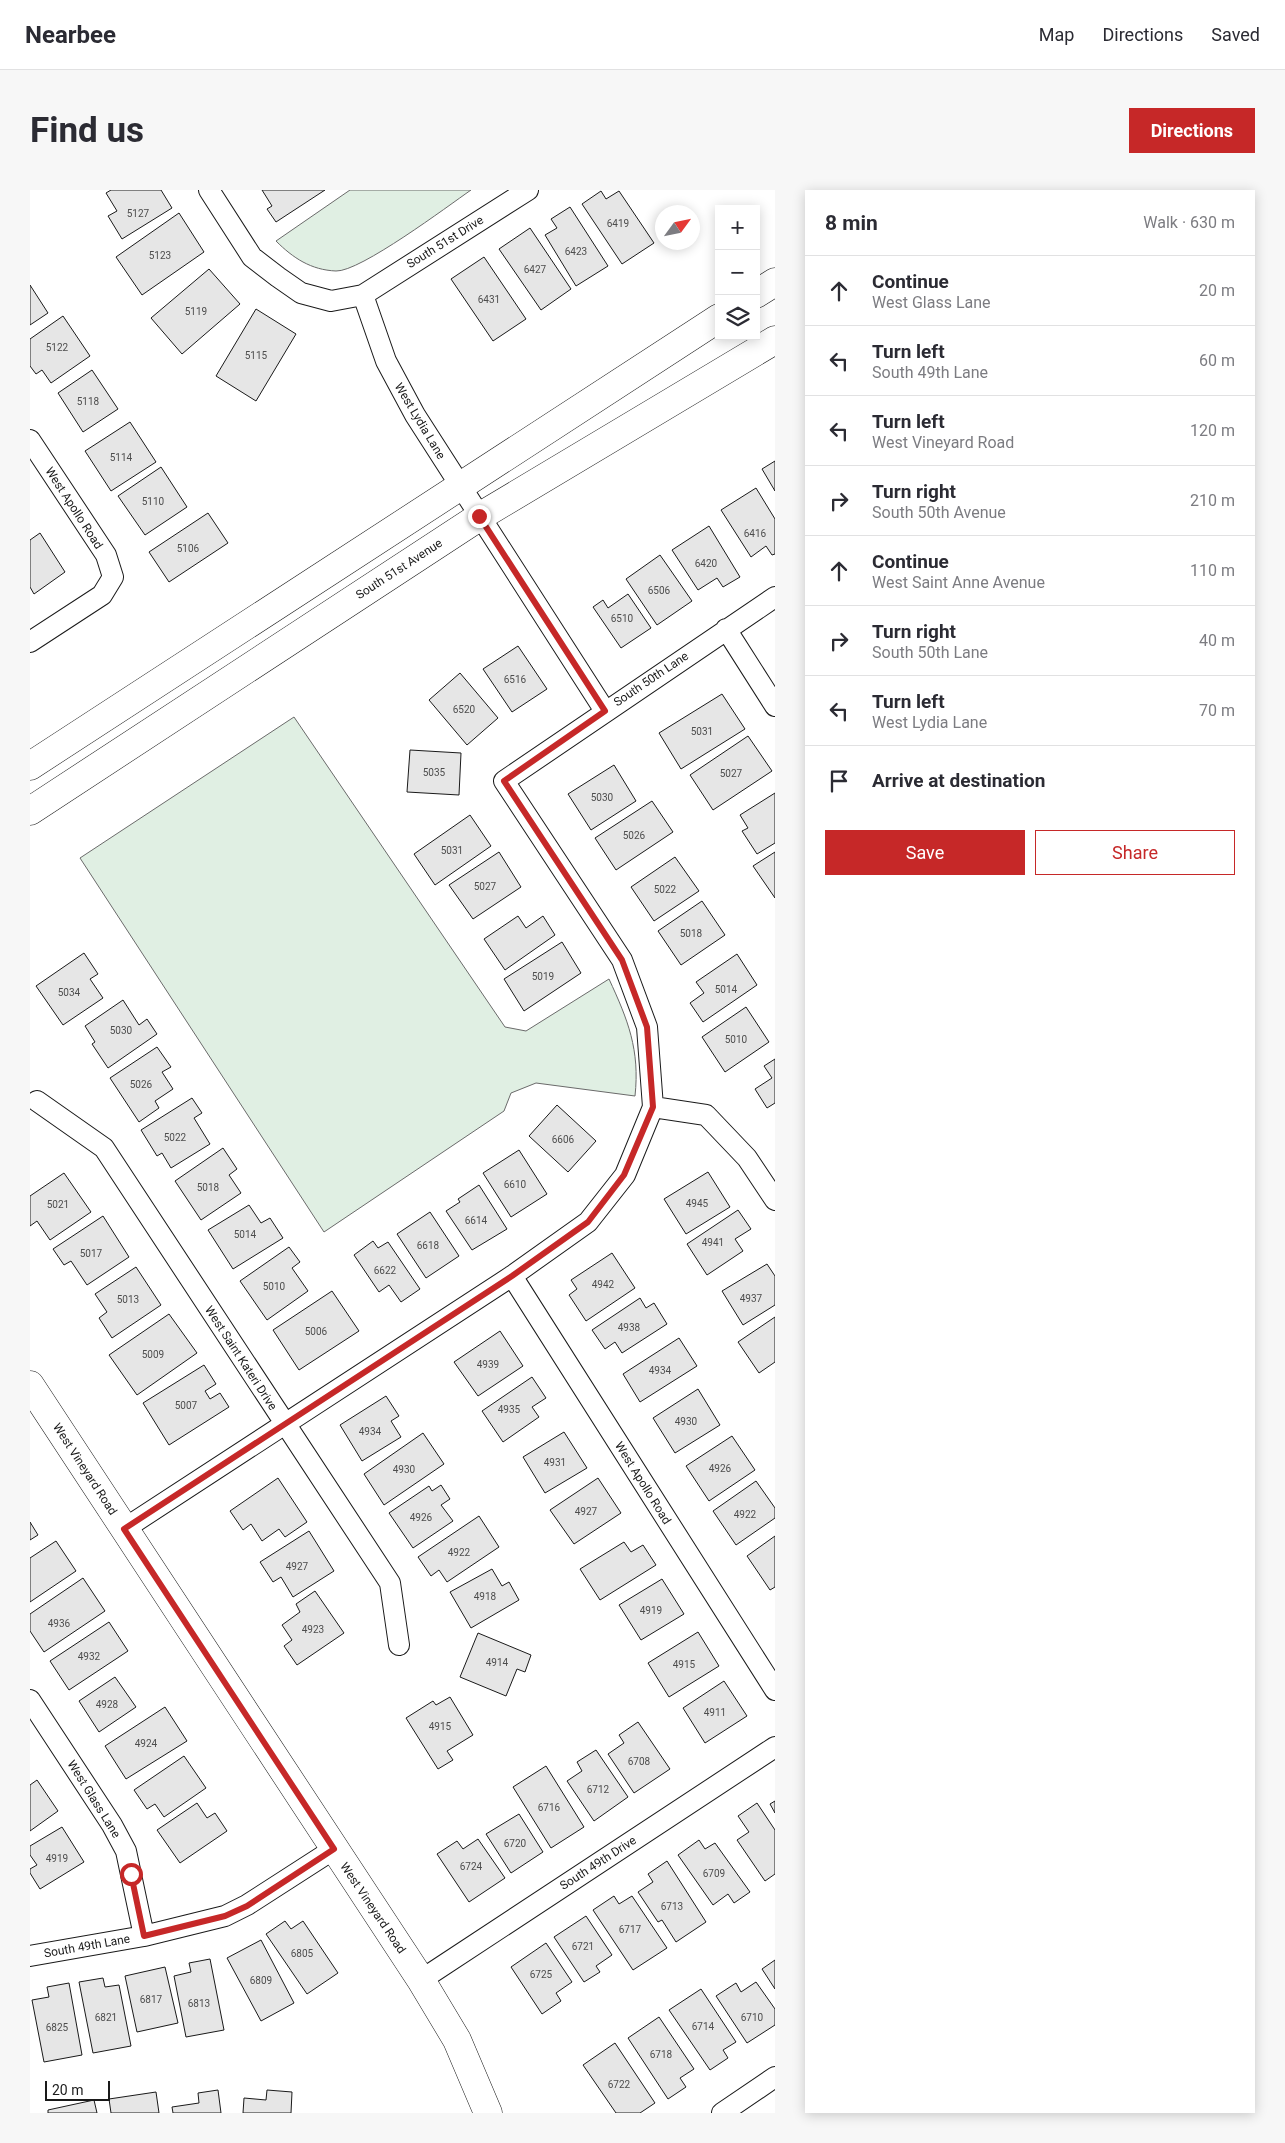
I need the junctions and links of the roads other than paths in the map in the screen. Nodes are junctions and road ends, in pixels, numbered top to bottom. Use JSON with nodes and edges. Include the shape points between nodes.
{"nodes":[{"id":1,"x":209,"y":190,"type":"edge"},
{"id":2,"x":528,"y":190,"type":"edge"},
{"id":3,"x":775,"y":282,"type":"edge"},
{"id":4,"x":760,"y":291,"type":"edge"},
{"id":5,"x":363,"y":294,"type":"junction"},
{"id":6,"x":715,"y":321,"type":"edge"},
{"id":7,"x":775,"y":340,"type":"edge"},
{"id":8,"x":30,"y":440,"type":"edge"},
{"id":9,"x":459,"y":486,"type":"junction"},
{"id":10,"x":479,"y":516,"type":"junction"},
{"id":11,"x":775,"y":597,"type":"edge"},
{"id":12,"x":726,"y":629,"type":"junction"},
{"id":13,"x":30,"y":642,"type":"edge"},
{"id":14,"x":775,"y":706,"type":"edge"},
{"id":15,"x":605,"y":711,"type":"junction"},
{"id":16,"x":30,"y":766,"type":"edge"},
{"id":17,"x":30,"y":811,"type":"edge"},
{"id":18,"x":37,"y":1101,"type":"dead end"},
{"id":19,"x":653,"y":1107,"type":"junction"},
{"id":20,"x":775,"y":1200,"type":"edge"},
{"id":21,"x":512,"y":1276,"type":"junction"},
{"id":22,"x":30,"y":1384,"type":"edge"},
{"id":23,"x":284,"y":1423,"type":"junction"},
{"id":24,"x":124,"y":1529,"type":"junction"},
{"id":25,"x":399,"y":1645,"type":"dead end"},
{"id":26,"x":775,"y":1690,"type":"edge"},
{"id":27,"x":30,"y":1700,"type":"edge"},
{"id":28,"x":775,"y":1747,"type":"edge"},
{"id":29,"x":334,"y":1849,"type":"junction"},
{"id":30,"x":144,"y":1936,"type":"junction"},
{"id":31,"x":30,"y":1956,"type":"edge"},
{"id":32,"x":421,"y":1980,"type":"junction"},
{"id":33,"x":775,"y":2077,"type":"edge"},
{"id":34,"x":488,"y":2113,"type":"edge"},
{"id":35,"x":722,"y":2113,"type":"edge"}],
"edges":[{"from":1,"to":5,"type":"street","via":[[252,257],[301,293],[331,301]]},
{"from":2,"to":5,"type":"street","name":"South 51st Drive"},
{"from":3,"to":4,"type":"main road"},
{"from":5,"to":9,"type":"street","name":"West Lydia Lane","via":[[386,361]]},
{"from":6,"to":9,"type":"main road"},
{"from":7,"to":10,"type":"main road","name":"South 51st Avenue"},
{"from":8,"to":13,"type":"street","name":"West Apollo Road","via":[[106,555],[114,578],[102,595]]},
{"from":9,"to":10,"type":"street","name":"West Lydia Lane"},
{"from":9,"to":16,"type":"main road"},
{"from":10,"to":15,"type":"street","name":"West Lydia Lane"},
{"from":10,"to":17,"type":"main road","name":"South 51st Avenue"},
{"from":11,"to":12,"type":"street","name":"South 50th Lane"},
{"from":12,"to":14,"type":"street"},
{"from":12,"to":15,"type":"street","name":"South 50th Lane"},
{"from":15,"to":19,"type":"street","name":"South 50th Lane","via":[[504,781],[622,960],[647,1027]]},
{"from":18,"to":23,"type":"street","name":"West Saint Kateri Drive","via":[[104,1148]]},
{"from":19,"to":20,"type":"street","via":[[706,1115],[746,1158]]},
{"from":19,"to":21,"type":"street","via":[[624,1175],[588,1222]]},
{"from":21,"to":23,"type":"street"},
{"from":21,"to":26,"type":"street","name":"West Apollo Road"},
{"from":22,"to":24,"type":"main road","name":"West Vineyard Road"},
{"from":23,"to":24,"type":"street"},
{"from":23,"to":25,"type":"street","name":"West Saint Kateri Drive","via":[[390,1583]]},
{"from":24,"to":29,"type":"main road","name":"West Vineyard Road"},
{"from":27,"to":30,"type":"street","name":"West Glass Lane","via":[[112,1824],[126,1852]]},
{"from":28,"to":32,"type":"street","name":"South 49th Drive"},
{"from":29,"to":30,"type":"street","name":"South 49th Lane","via":[[247,1906],[225,1916]]},
{"from":29,"to":32,"type":"main road","name":"West Vineyard Road"},
{"from":30,"to":31,"type":"street","name":"South 49th Lane"},
{"from":32,"to":34,"type":"main road","name":"West Vineyard Road","via":[[457,2040]]},
{"from":33,"to":35,"type":"street"}]}
